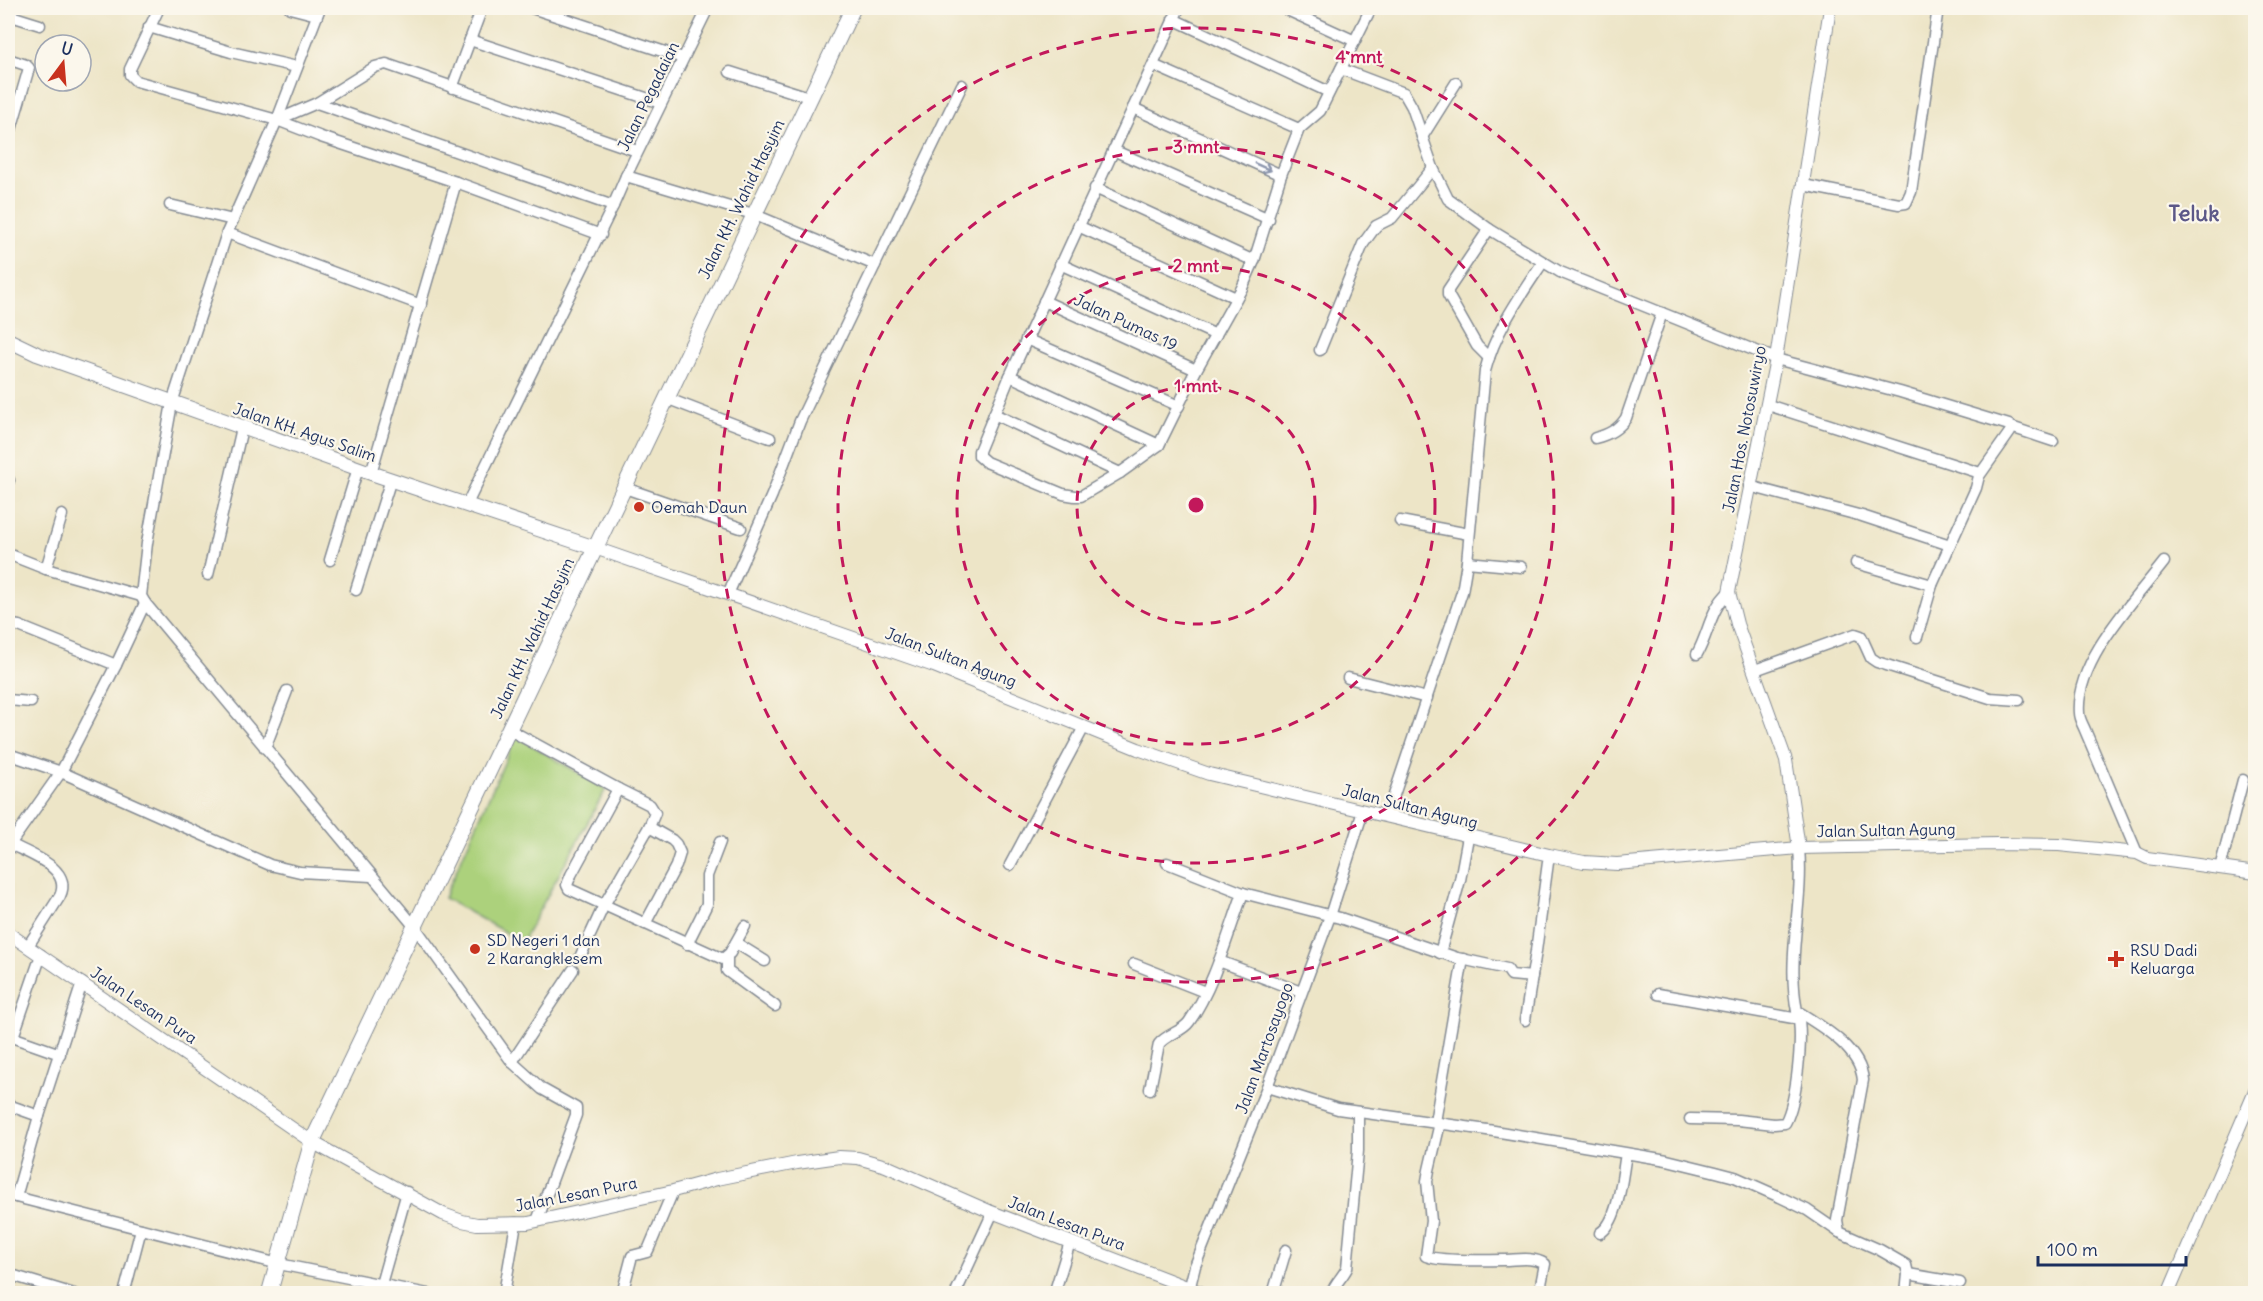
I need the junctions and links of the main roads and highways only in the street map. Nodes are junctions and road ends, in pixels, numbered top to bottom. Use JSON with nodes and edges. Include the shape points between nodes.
{"nodes":[{"id":1,"x":853,"y":8,"type":"edge"},
{"id":2,"x":8,"y":340,"type":"edge"},
{"id":3,"x":595,"y":548,"type":"junction"},
{"id":4,"x":269,"y":1293,"type":"edge"}],
"edges":[{"from":1,"to":3,"type":"main road","name":"Jalan KH. Wahid Hasyim"},
{"from":2,"to":3,"type":"main road","name":"Jalan KH. Agus Salim","via":[[242,428]]},
{"from":3,"to":4,"type":"main road","name":"Jalan KH. Wahid Hasyim","via":[[312,1142]]}]}
